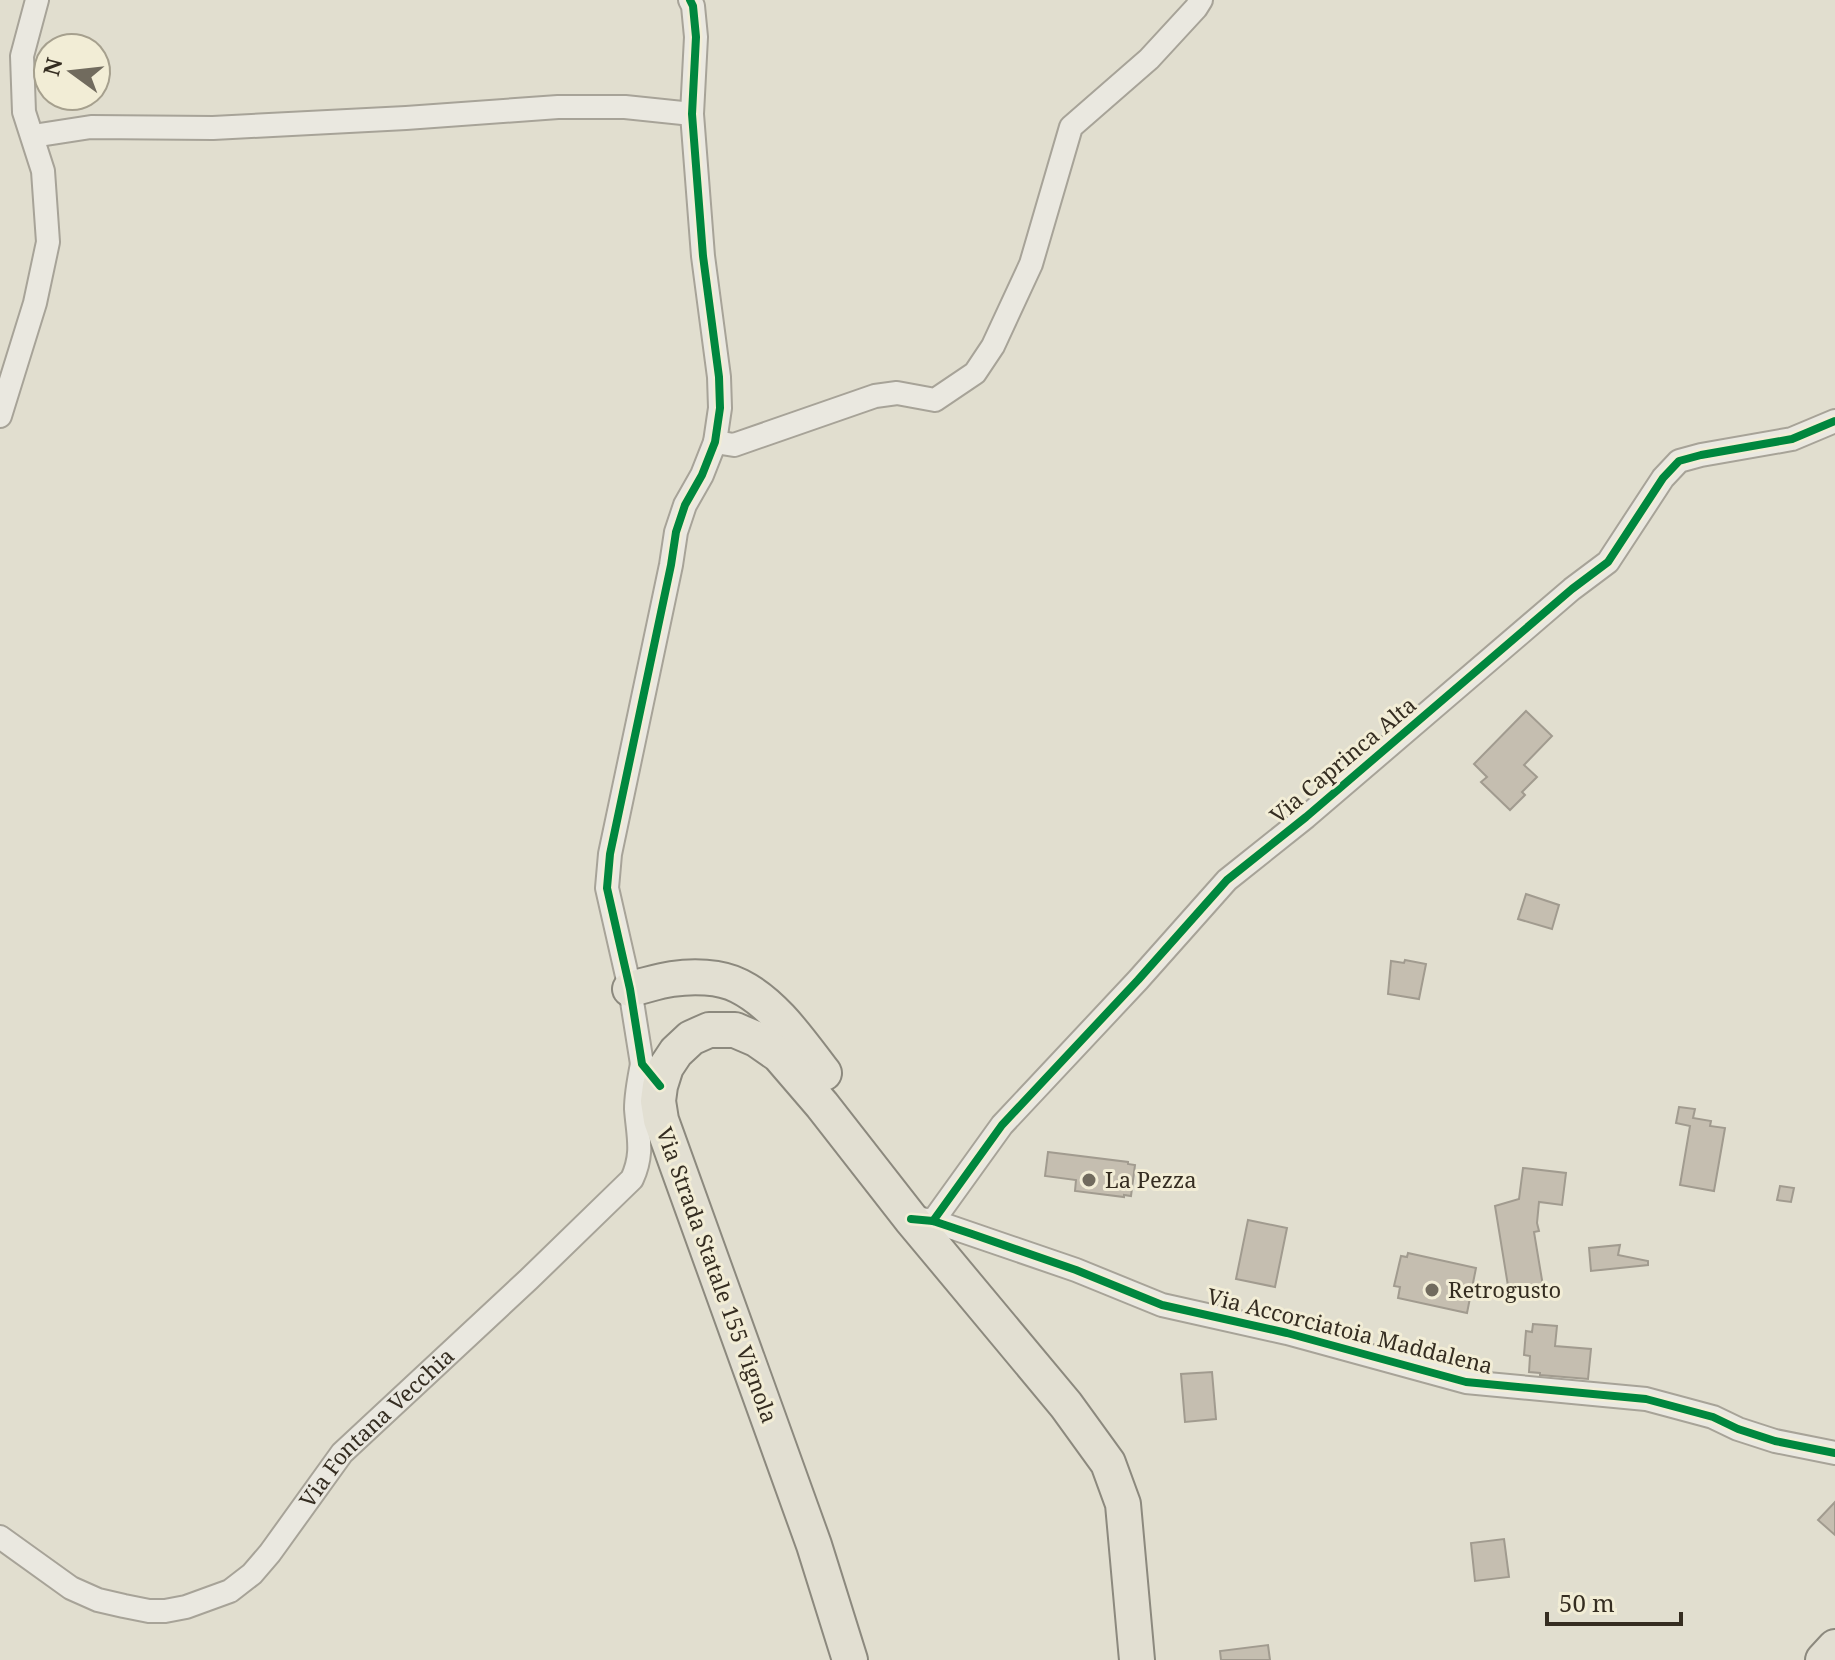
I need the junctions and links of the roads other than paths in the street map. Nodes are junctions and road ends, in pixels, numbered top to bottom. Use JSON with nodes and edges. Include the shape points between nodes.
{"nodes":[{"id":1,"x":37,"y":0,"type":"edge"},
{"id":2,"x":690,"y":0,"type":"edge"},
{"id":3,"x":1201,"y":0,"type":"edge"},
{"id":4,"x":692,"y":114,"type":"junction"},
{"id":5,"x":33,"y":136,"type":"junction"},
{"id":6,"x":0,"y":416,"type":"edge"},
{"id":7,"x":1835,"y":421,"type":"edge"},
{"id":8,"x":715,"y":442,"type":"junction"},
{"id":9,"x":630,"y":989,"type":"junction"},
{"id":10,"x":651,"y":1075,"type":"junction"},
{"id":11,"x":822,"y":1105,"type":"junction"},
{"id":12,"x":922,"y":1220,"type":"junction"},
{"id":13,"x":1835,"y":1453,"type":"edge"},
{"id":14,"x":0,"y":1537,"type":"edge"},
{"id":15,"x":1835,"y":1647,"type":"edge"},
{"id":16,"x":850,"y":1660,"type":"edge"},
{"id":17,"x":1137,"y":1660,"type":"edge"},
{"id":18,"x":1823,"y":1660,"type":"edge"}],
"edges":[{"from":1,"to":5,"type":"street","via":[[22,56],[24,112]]},
{"from":2,"to":4,"type":"street","name":"Via Fontana Vecchia","via":[[696,37]]},
{"from":3,"to":8,"type":"street","via":[[1149,59],[1071,127],[1031,264],[975,373],[935,400],[897,393],[875,396],[734,445]]},
{"from":4,"to":5,"type":"street","via":[[558,107],[213,128],[91,127]]},
{"from":4,"to":8,"type":"street","name":"Via Fontana Vecchia","via":[[719,377]]},
{"from":5,"to":6,"type":"street","via":[[43,171],[48,242]]},
{"from":7,"to":12,"type":"street","name":"Via Caprinca Alta","via":[[1792,439],[1679,461],[1608,562],[1227,880]]},
{"from":8,"to":9,"type":"street","name":"Via Fontana Vecchia","via":[[676,532],[610,854],[607,888]]},
{"from":9,"to":10,"type":"street","name":"Via Fontana Vecchia"},
{"from":9,"to":11,"type":"main road","via":[[671,979],[736,984],[782,1021],[824,1073]]},
{"from":10,"to":11,"type":"main road","via":[[666,1067],[691,1038],[709,1030],[735,1030],[779,1055]]},
{"from":10,"to":14,"type":"street","name":"Via Fontana Vecchia","via":[[636,1108],[641,1150],[632,1179],[342,1453],[270,1553],[230,1591],[165,1611],[98,1600],[71,1588]]},
{"from":10,"to":16,"type":"main road","name":"Via Strada Statale 155 Vignola","via":[[661,1120],[814,1545]]},
{"from":11,"to":12,"type":"main road"},
{"from":12,"to":13,"type":"street","name":"Via Accorciatoia Maddalena","via":[[1076,1270],[1162,1305],[1466,1382],[1646,1399],[1775,1441]]},
{"from":12,"to":17,"type":"main road","via":[[1108,1463],[1123,1504]]},
{"from":15,"to":18,"type":"main road"}]}
